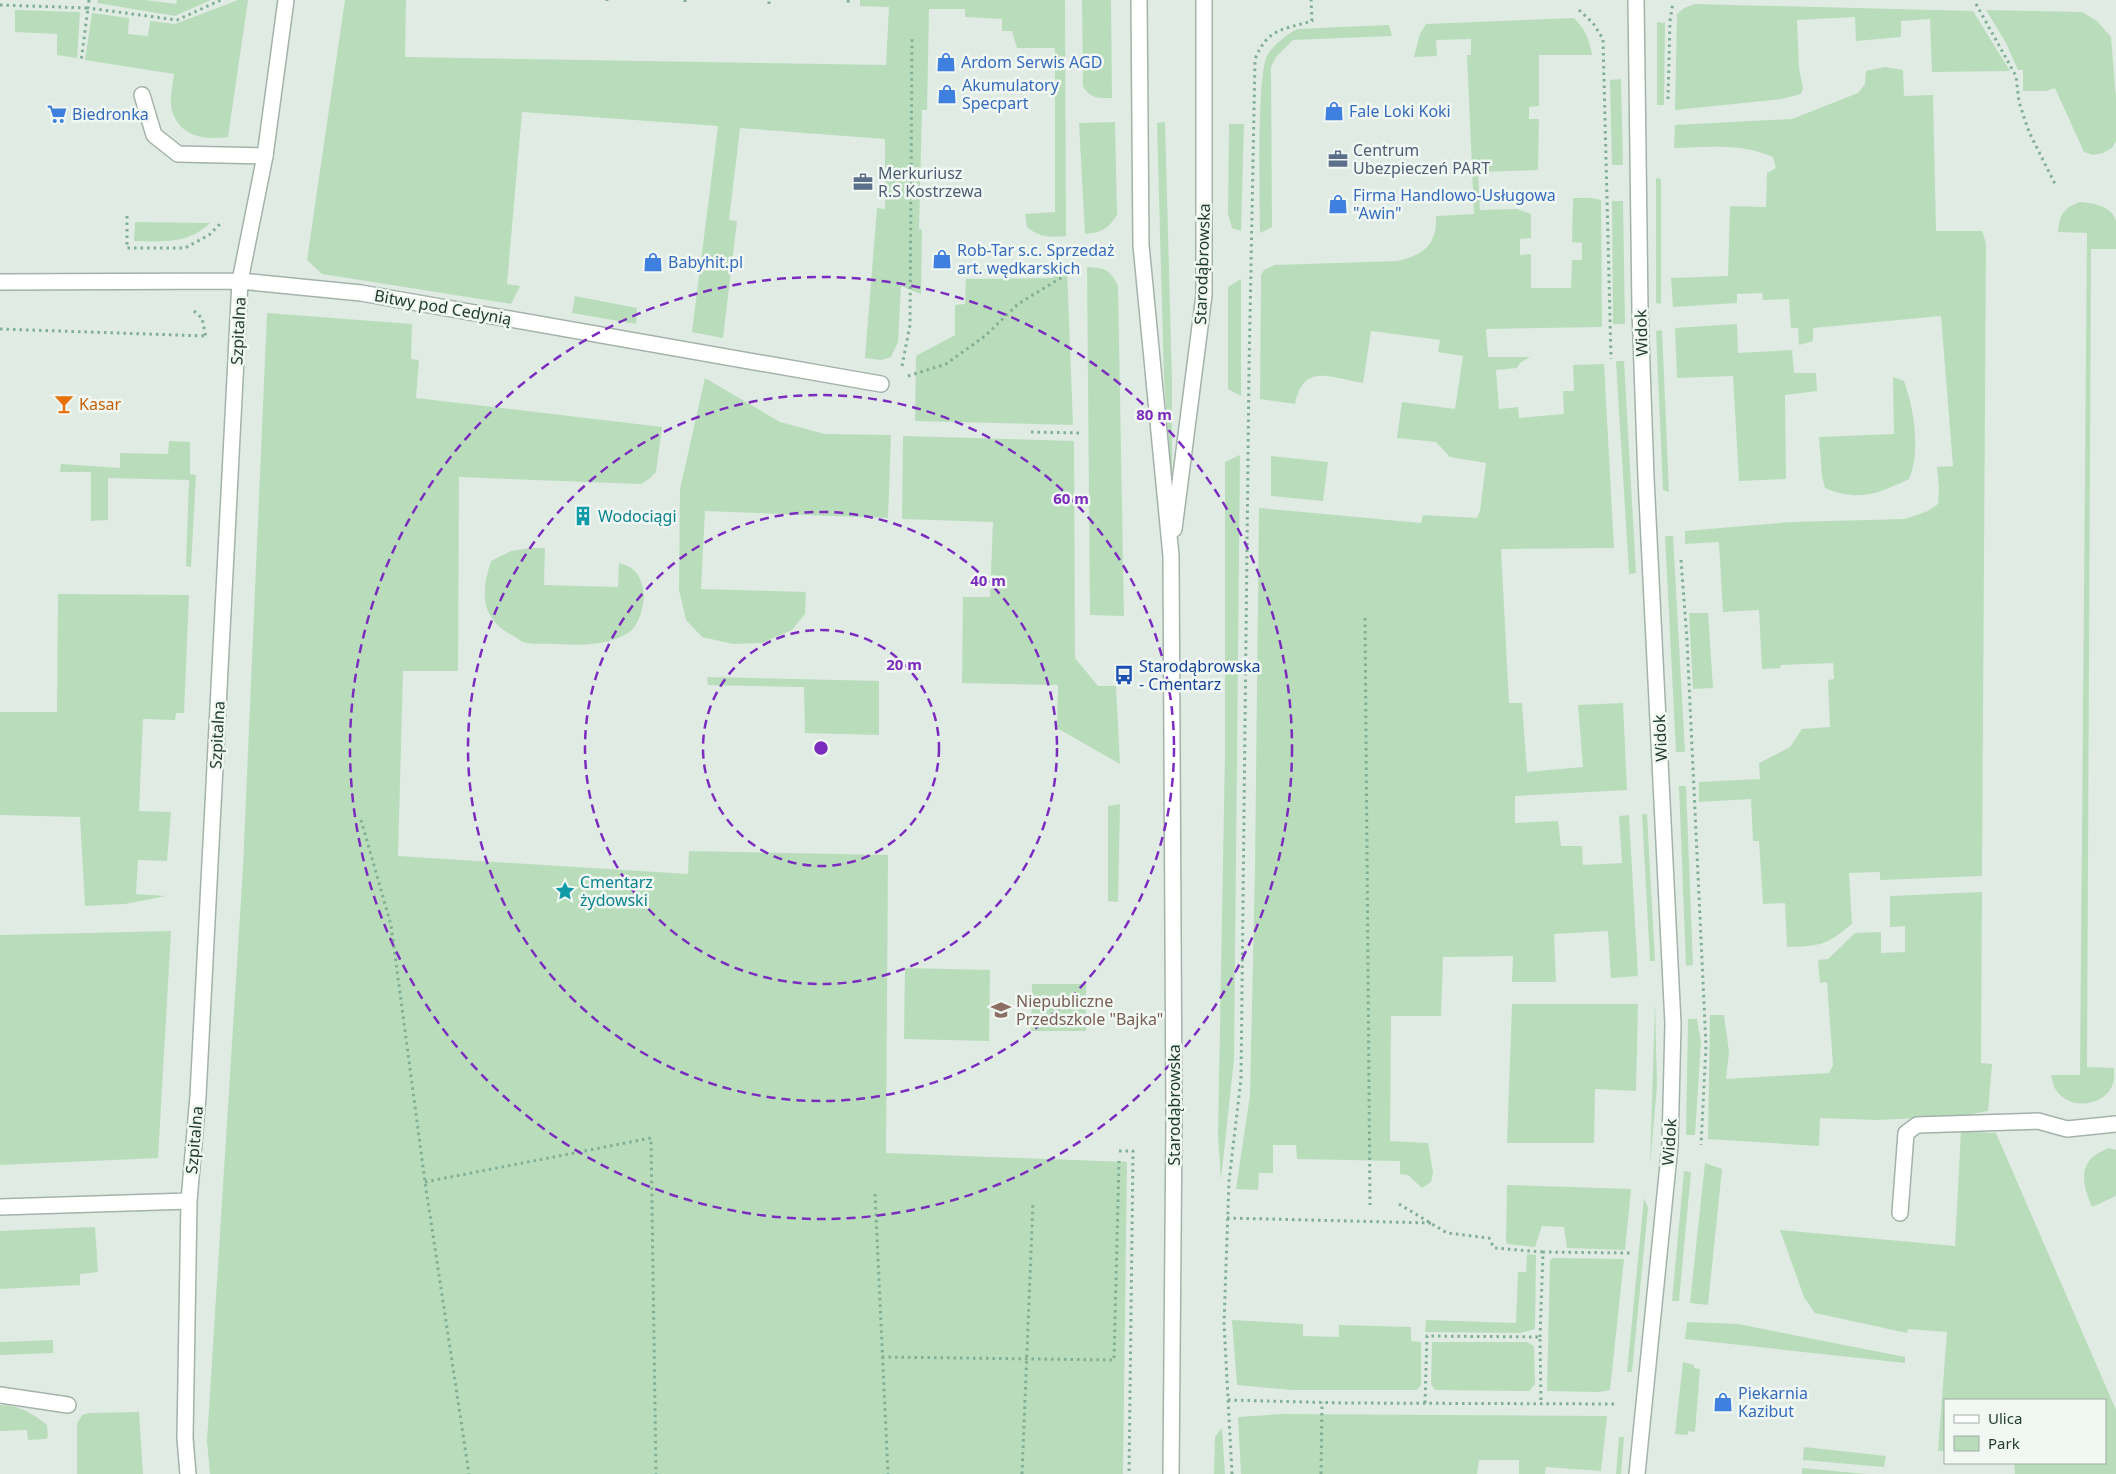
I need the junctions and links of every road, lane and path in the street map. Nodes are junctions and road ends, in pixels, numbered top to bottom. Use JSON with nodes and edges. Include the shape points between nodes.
{"nodes":[{"id":1,"x":89,"y":0,"type":"edge"},
{"id":2,"x":221,"y":0,"type":"edge"},
{"id":3,"x":286,"y":0,"type":"edge"},
{"id":4,"x":848,"y":0,"type":"edge"},
{"id":5,"x":1139,"y":0,"type":"edge"},
{"id":6,"x":1204,"y":0,"type":"edge"},
{"id":7,"x":1311,"y":0,"type":"edge"},
{"id":8,"x":1636,"y":0,"type":"edge"},
{"id":9,"x":1976,"y":4,"type":"dead end"},
{"id":10,"x":0,"y":5,"type":"edge"},
{"id":11,"x":849,"y":6,"type":"dead end"},
{"id":12,"x":88,"y":8,"type":"junction"},
{"id":13,"x":1578,"y":10,"type":"dead end"},
{"id":14,"x":912,"y":38,"type":"dead end"},
{"id":15,"x":81,"y":62,"type":"dead end"},
{"id":16,"x":142,"y":96,"type":"dead end"},
{"id":17,"x":265,"y":156,"type":"junction"},
{"id":18,"x":2056,"y":186,"type":"dead end"},
{"id":19,"x":127,"y":216,"type":"dead end"},
{"id":20,"x":227,"y":217,"type":"dead end"},
{"id":21,"x":153,"y":248,"type":"junction"},
{"id":22,"x":1077,"y":268,"type":"dead end"},
{"id":23,"x":150,"y":281,"type":"junction"},
{"id":24,"x":240,"y":281,"type":"junction"},
{"id":25,"x":0,"y":282,"type":"edge"},
{"id":26,"x":189,"y":307,"type":"dead end"},
{"id":27,"x":0,"y":329,"type":"edge"},
{"id":28,"x":206,"y":336,"type":"junction"},
{"id":29,"x":206,"y":346,"type":"dead end"},
{"id":30,"x":1611,"y":368,"type":"dead end"},
{"id":31,"x":881,"y":384,"type":"junction"},
{"id":32,"x":1031,"y":432,"type":"dead end"},
{"id":33,"x":1081,"y":433,"type":"dead end"},
{"id":34,"x":1171,"y":556,"type":"junction"},
{"id":35,"x":1365,"y":618,"type":"dead end"},
{"id":36,"x":361,"y":820,"type":"dead end"},
{"id":37,"x":2116,"y":1124,"type":"edge"},
{"id":38,"x":1120,"y":1151,"type":"dead end"},
{"id":39,"x":1119,"y":1161,"type":"dead end"},
{"id":40,"x":425,"y":1182,"type":"junction"},
{"id":41,"x":875,"y":1194,"type":"dead end"},
{"id":42,"x":189,"y":1201,"type":"junction"},
{"id":43,"x":1033,"y":1202,"type":"dead end"},
{"id":44,"x":1399,"y":1204,"type":"dead end"},
{"id":45,"x":1370,"y":1205,"type":"dead end"},
{"id":46,"x":0,"y":1207,"type":"edge"},
{"id":47,"x":1900,"y":1212,"type":"dead end"},
{"id":48,"x":1227,"y":1218,"type":"junction"},
{"id":49,"x":1430,"y":1224,"type":"junction"},
{"id":50,"x":1543,"y":1252,"type":"junction"},
{"id":51,"x":1633,"y":1254,"type":"dead end"},
{"id":52,"x":1540,"y":1336,"type":"junction"},
{"id":53,"x":882,"y":1357,"type":"junction"},
{"id":54,"x":1027,"y":1359,"type":"junction"},
{"id":55,"x":0,"y":1394,"type":"edge"},
{"id":56,"x":1617,"y":1394,"type":"dead end"},
{"id":57,"x":1228,"y":1400,"type":"junction"},
{"id":58,"x":1322,"y":1402,"type":"junction"},
{"id":59,"x":1425,"y":1403,"type":"junction"},
{"id":60,"x":1541,"y":1404,"type":"junction"},
{"id":61,"x":1616,"y":1404,"type":"junction"},
{"id":62,"x":68,"y":1405,"type":"dead end"},
{"id":63,"x":1615,"y":1412,"type":"dead end"},
{"id":64,"x":188,"y":1474,"type":"edge"},
{"id":65,"x":469,"y":1474,"type":"edge"},
{"id":66,"x":656,"y":1474,"type":"edge"},
{"id":67,"x":888,"y":1474,"type":"edge"},
{"id":68,"x":1022,"y":1474,"type":"edge"},
{"id":69,"x":1129,"y":1474,"type":"edge"},
{"id":70,"x":1171,"y":1474,"type":"edge"},
{"id":71,"x":1232,"y":1474,"type":"edge"},
{"id":72,"x":1321,"y":1474,"type":"edge"},
{"id":73,"x":1637,"y":1474,"type":"edge"}],
"edges":[{"from":1,"to":12,"type":"path"},
{"from":2,"to":12,"type":"path","via":[[177,20]]},
{"from":3,"to":17,"type":"street","name":"Szpitalna"},
{"from":4,"to":11,"type":"path"},
{"from":5,"to":34,"type":"street","name":"Starodąbrowska","via":[[1141,245]]},
{"from":6,"to":34,"type":"street","name":"Starodąbrowska","via":[[1204,295]]},
{"from":7,"to":48,"type":"path","via":[[1312,22],[1274,32],[1262,44],[1255,59],[1241,1079]]},
{"from":8,"to":73,"type":"street","name":"Widok","via":[[1640,310],[1674,1024],[1670,1145]]},
{"from":9,"to":18,"type":"path","via":[[2016,76],[2019,102],[2029,132]]},
{"from":10,"to":12,"type":"path"},
{"from":12,"to":15,"type":"path"},
{"from":13,"to":30,"type":"path","via":[[1593,23],[1602,39]]},
{"from":14,"to":31,"type":"path","via":[[910,325],[902,366]]},
{"from":16,"to":17,"type":"street","via":[[154,135],[178,154]]},
{"from":17,"to":24,"type":"street","name":"Szpitalna"},
{"from":19,"to":21,"type":"path","via":[[127,248]]},
{"from":20,"to":21,"type":"path","via":[[210,235],[185,248]]},
{"from":21,"to":23,"type":"path"},
{"from":22,"to":31,"type":"path","via":[[1018,304],[985,336],[946,364]]},
{"from":23,"to":24,"type":"street","name":"Bitwy pod Cedynią"},
{"from":23,"to":25,"type":"street","name":"Bitwy pod Cedynią"},
{"from":24,"to":31,"type":"street","name":"Bitwy pod Cedynią","via":[[362,293]]},
{"from":24,"to":42,"type":"street","name":"Szpitalna","via":[[198,1096]]},
{"from":26,"to":28,"type":"path","via":[[202,318]]},
{"from":27,"to":28,"type":"path"},
{"from":28,"to":29,"type":"path"},
{"from":32,"to":33,"type":"path"},
{"from":34,"to":70,"type":"street","name":"Starodąbrowska","via":[[1174,1110]]},
{"from":35,"to":45,"type":"path"},
{"from":36,"to":40,"type":"path","via":[[391,925]]},
{"from":37,"to":47,"type":"street","via":[[2067,1129],[2038,1121],[1918,1125],[1906,1133]]},
{"from":38,"to":69,"type":"path","via":[[1133,1151]]},
{"from":39,"to":54,"type":"path","via":[[1114,1360]]},
{"from":40,"to":65,"type":"path"},
{"from":40,"to":66,"type":"path","via":[[651,1138]]},
{"from":41,"to":53,"type":"path"},
{"from":42,"to":46,"type":"street"},
{"from":42,"to":64,"type":"street","name":"Szpitalna","via":[[185,1438]]},
{"from":43,"to":54,"type":"path"},
{"from":44,"to":49,"type":"path"},
{"from":48,"to":49,"type":"path"},
{"from":48,"to":57,"type":"path","via":[[1224,1323]]},
{"from":49,"to":50,"type":"path","via":[[1447,1233],[1489,1238],[1494,1248]]},
{"from":50,"to":51,"type":"path"},
{"from":50,"to":52,"type":"path"},
{"from":52,"to":59,"type":"path","via":[[1427,1336]]},
{"from":52,"to":60,"type":"path"},
{"from":53,"to":54,"type":"path"},
{"from":53,"to":67,"type":"path"},
{"from":54,"to":68,"type":"path"},
{"from":55,"to":62,"type":"street"},
{"from":56,"to":61,"type":"path"},
{"from":57,"to":58,"type":"path"},
{"from":57,"to":71,"type":"path"},
{"from":58,"to":59,"type":"path"},
{"from":58,"to":72,"type":"path"},
{"from":59,"to":60,"type":"path"},
{"from":60,"to":61,"type":"path"},
{"from":61,"to":63,"type":"path"}]}
